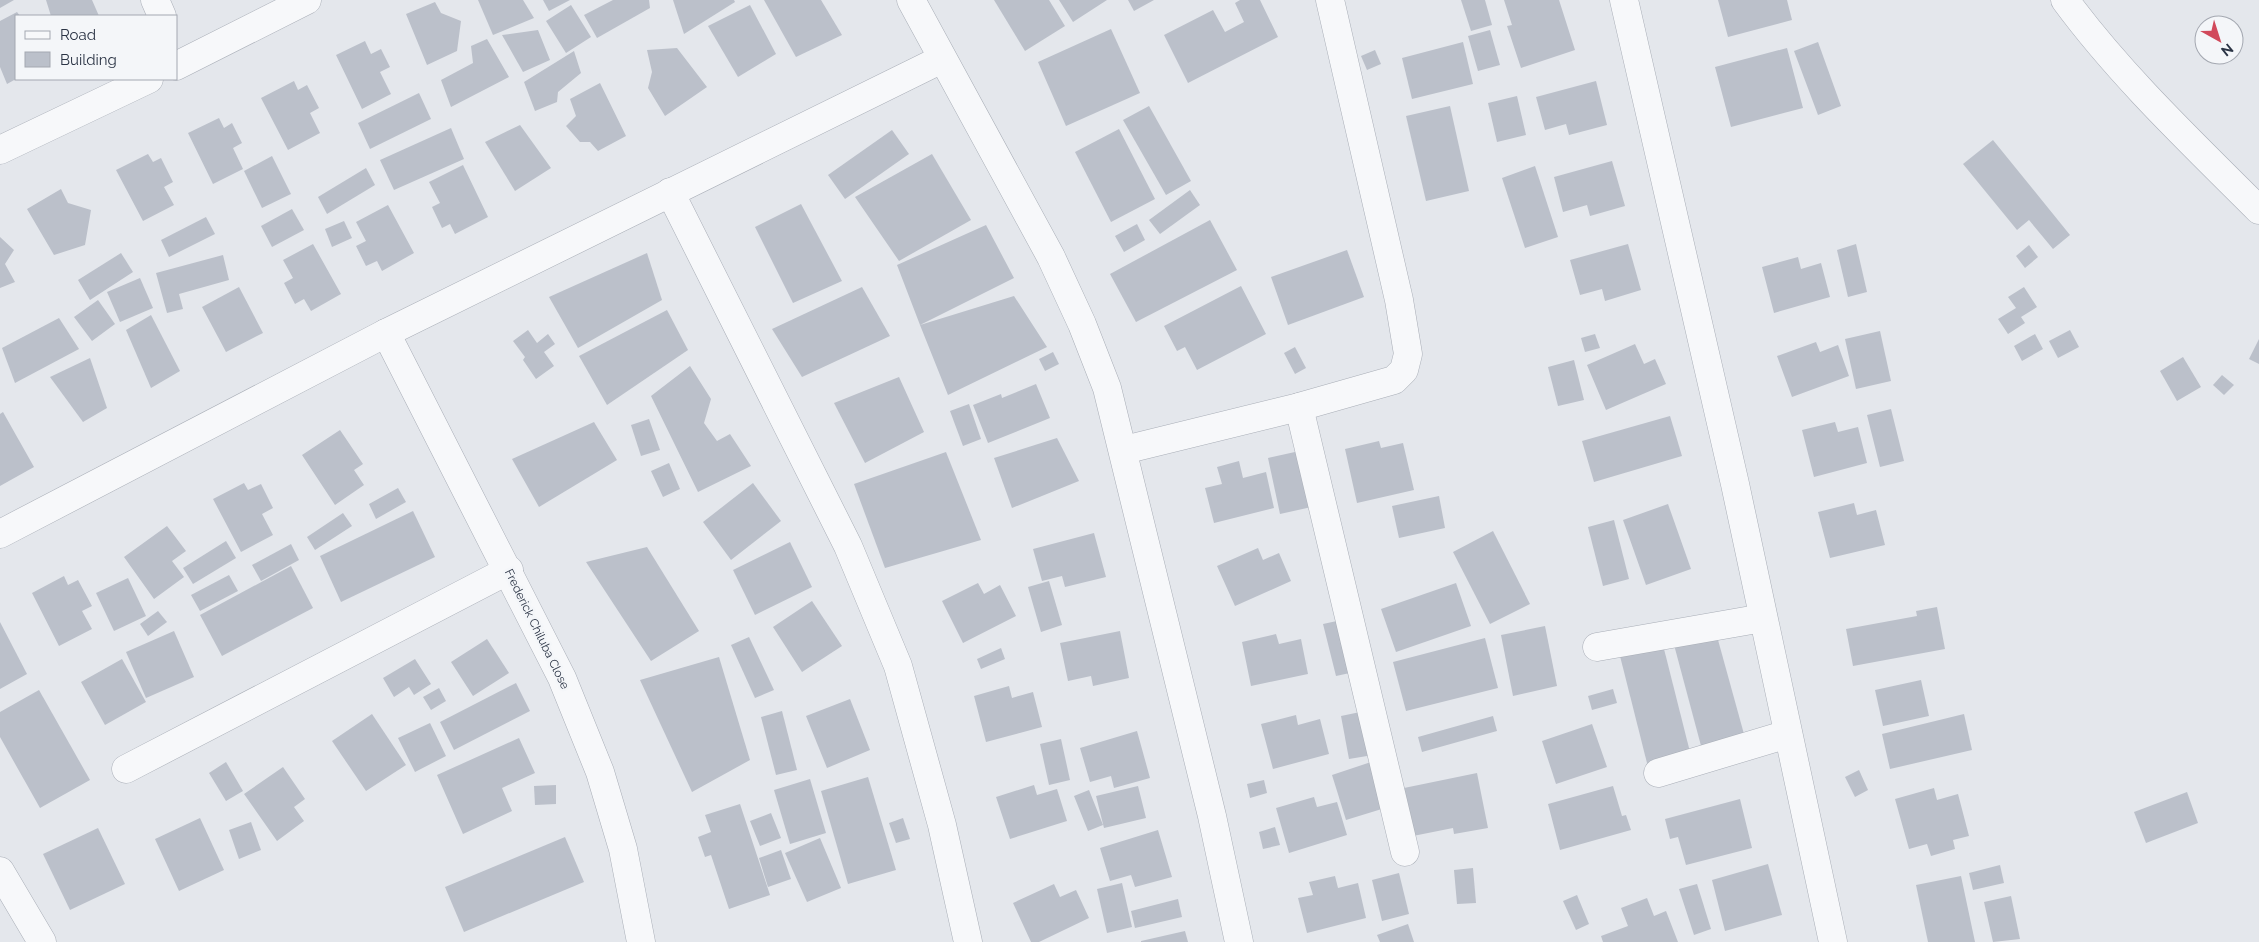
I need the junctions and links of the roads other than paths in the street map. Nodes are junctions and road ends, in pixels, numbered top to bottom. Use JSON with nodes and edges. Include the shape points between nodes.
{"nodes":[{"id":1,"x":155,"y":0,"type":"edge"},
{"id":2,"x":307,"y":0,"type":"edge"},
{"id":3,"x":911,"y":0,"type":"edge"},
{"id":4,"x":1330,"y":0,"type":"edge"},
{"id":5,"x":1624,"y":0,"type":"edge"},
{"id":6,"x":2065,"y":0,"type":"edge"},
{"id":7,"x":162,"y":15,"type":"edge"},
{"id":8,"x":179,"y":58,"type":"edge"},
{"id":9,"x":942,"y":59,"type":"junction"},
{"id":10,"x":147,"y":80,"type":"edge"},
{"id":11,"x":0,"y":150,"type":"edge"},
{"id":12,"x":670,"y":192,"type":"junction"},
{"id":13,"x":2259,"y":210,"type":"edge"},
{"id":14,"x":386,"y":333,"type":"junction"},
{"id":15,"x":1299,"y":407,"type":"junction"},
{"id":16,"x":1124,"y":450,"type":"junction"},
{"id":17,"x":0,"y":534,"type":"edge"},
{"id":18,"x":509,"y":570,"type":"junction"},
{"id":19,"x":1763,"y":618,"type":"junction"},
{"id":20,"x":1597,"y":647,"type":"dead end"},
{"id":21,"x":1788,"y":734,"type":"junction"},
{"id":22,"x":126,"y":769,"type":"dead end"},
{"id":23,"x":1658,"y":773,"type":"dead end"},
{"id":24,"x":1405,"y":852,"type":"dead end"},
{"id":25,"x":2,"y":877,"type":"edge"},
{"id":26,"x":42,"y":942,"type":"edge"},
{"id":27,"x":641,"y":942,"type":"edge"},
{"id":28,"x":968,"y":942,"type":"edge"},
{"id":29,"x":1240,"y":942,"type":"edge"},
{"id":30,"x":1833,"y":942,"type":"edge"}],
"edges":[{"from":1,"to":7,"type":"street"},
{"from":2,"to":8,"type":"street"},
{"from":3,"to":9,"type":"street"},
{"from":4,"to":15,"type":"street","via":[[1399,300],[1408,354],[1404,370],[1394,380]]},
{"from":5,"to":19,"type":"street"},
{"from":6,"to":13,"type":"street","via":[[2168,118]]},
{"from":9,"to":12,"type":"street"},
{"from":9,"to":16,"type":"street","via":[[1051,257],[1107,388]]},
{"from":10,"to":11,"type":"street"},
{"from":12,"to":14,"type":"street"},
{"from":12,"to":28,"type":"street","via":[[848,546],[898,666],[942,825]]},
{"from":14,"to":17,"type":"street"},
{"from":14,"to":18,"type":"street","name":"Frederick Chiluba Close"},
{"from":15,"to":16,"type":"street"},
{"from":15,"to":24,"type":"street"},
{"from":16,"to":29,"type":"street"},
{"from":18,"to":22,"type":"street"},
{"from":18,"to":27,"type":"street","name":"Frederick Chiluba Close","via":[[562,678],[600,772],[623,848]]},
{"from":19,"to":20,"type":"street"},
{"from":19,"to":21,"type":"street"},
{"from":21,"to":23,"type":"street"},
{"from":21,"to":30,"type":"street"},
{"from":25,"to":26,"type":"street"}]}
